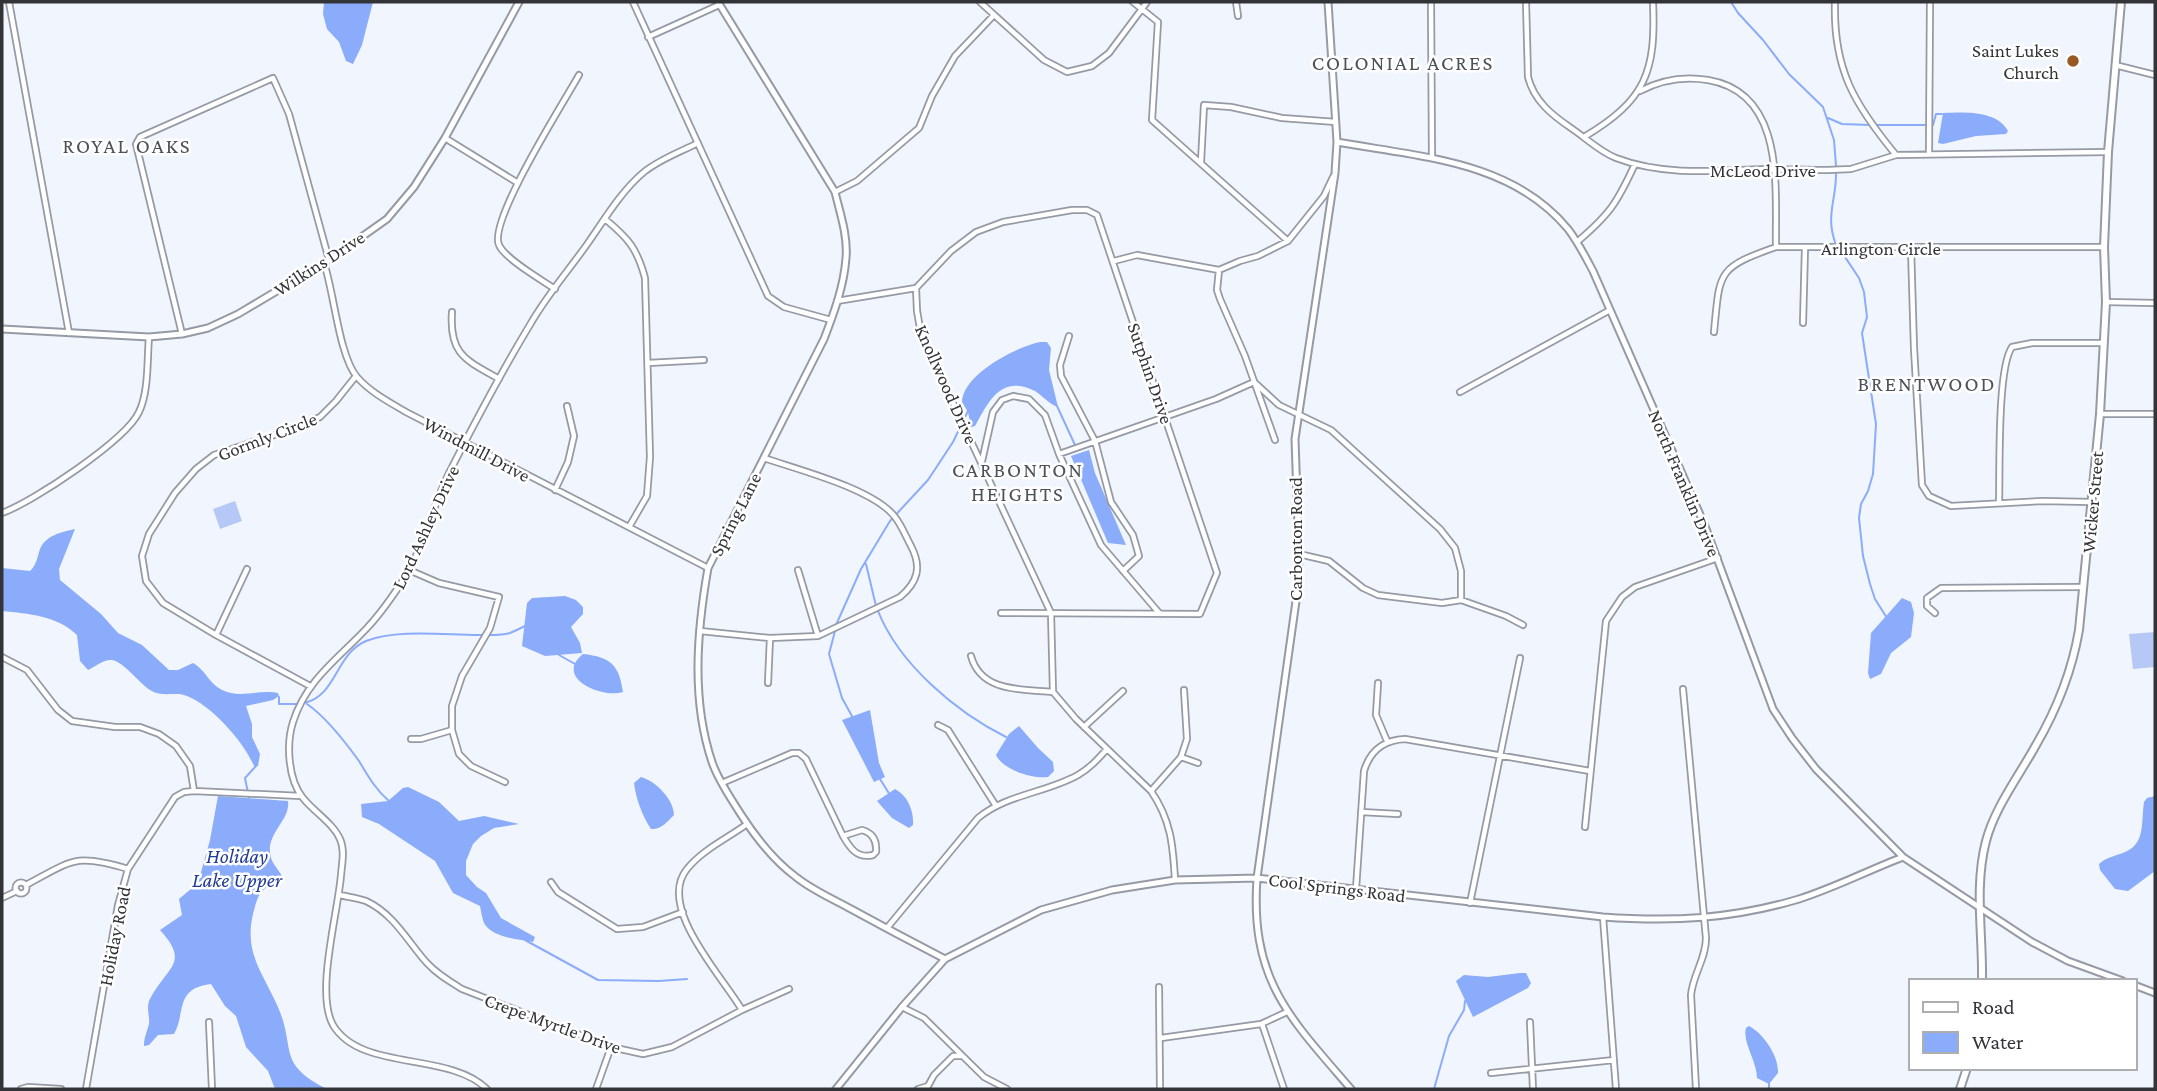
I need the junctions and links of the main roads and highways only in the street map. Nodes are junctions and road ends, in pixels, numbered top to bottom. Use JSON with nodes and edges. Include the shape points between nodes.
{"nodes":[{"id":1,"x":2121,"y":2,"type":"edge"},
{"id":2,"x":1982,"y":979,"type":"edge"},
{"id":3,"x":1966,"y":1070,"type":"edge"},
{"id":4,"x":1960,"y":1089,"type":"edge"}],
"edges":[{"from":1,"to":2,"type":"main road","name":"Wicker Street","via":[[2108,152],[2100,414],[2084,587],[2065,684],[1987,838],[1980,871]]},
{"from":3,"to":4,"type":"main road"}]}
